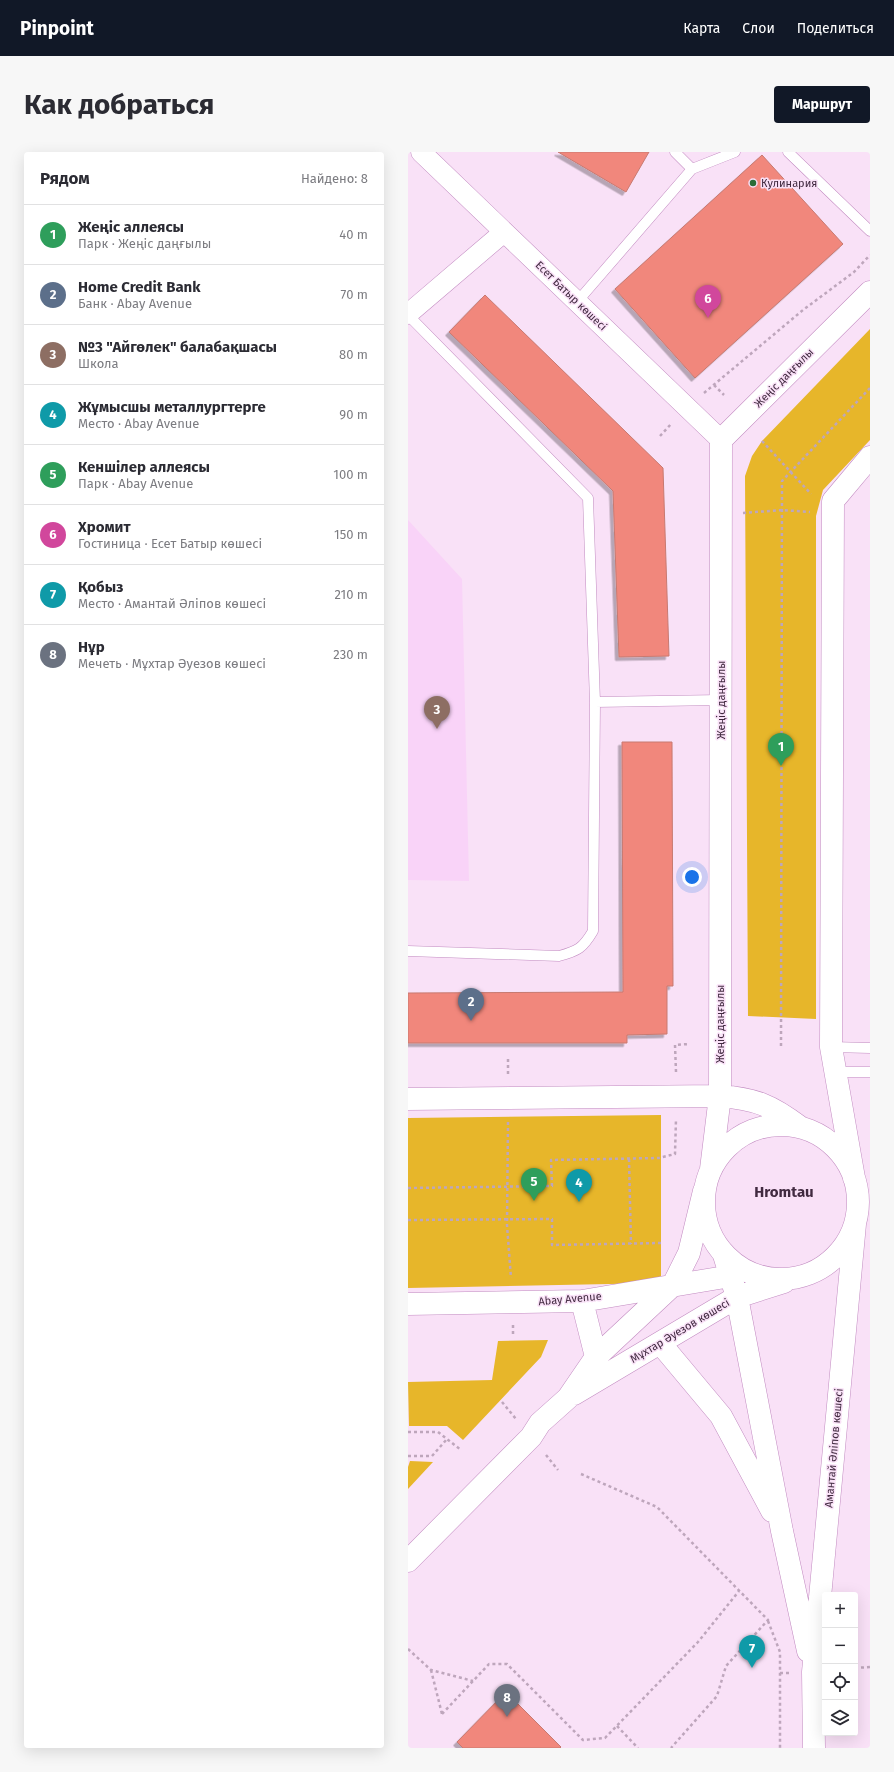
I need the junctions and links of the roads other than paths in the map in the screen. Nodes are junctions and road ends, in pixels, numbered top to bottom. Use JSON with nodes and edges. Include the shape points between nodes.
{"nodes":[{"id":1,"x":421,"y":152,"type":"edge"},
{"id":2,"x":675,"y":152,"type":"edge"},
{"id":3,"x":735,"y":152,"type":"edge"},
{"id":4,"x":788,"y":152,"type":"edge"},
{"id":5,"x":692,"y":169,"type":"junction"},
{"id":6,"x":504,"y":232,"type":"junction"},
{"id":7,"x":870,"y":232,"type":"edge"},
{"id":8,"x":870,"y":292,"type":"edge"},
{"id":9,"x":577,"y":302,"type":"junction"},
{"id":10,"x":408,"y":315,"type":"edge"},
{"id":11,"x":721,"y":440,"type":"junction"},
{"id":12,"x":870,"y":457,"type":"edge"},
{"id":13,"x":721,"y":700,"type":"junction"},
{"id":14,"x":595,"y":702,"type":"junction"},
{"id":15,"x":408,"y":951,"type":"edge"},
{"id":16,"x":832,"y":1047,"type":"junction"},
{"id":17,"x":870,"y":1048,"type":"edge"},
{"id":18,"x":836,"y":1072,"type":"junction"},
{"id":19,"x":870,"y":1072,"type":"edge"},
{"id":20,"x":720,"y":1096,"type":"junction"},
{"id":21,"x":408,"y":1099,"type":"edge"},
{"id":22,"x":801,"y":1128,"type":"junction"},
{"id":23,"x":711,"y":1169,"type":"junction"},
{"id":24,"x":854,"y":1178,"type":"junction"},
{"id":25,"x":704,"y":1191,"type":"junction"},
{"id":26,"x":854,"y":1224,"type":"junction"},
{"id":27,"x":724,"y":1255,"type":"junction"},
{"id":28,"x":798,"y":1277,"type":"junction"},
{"id":29,"x":673,"y":1285,"type":"junction"},
{"id":30,"x":734,"y":1286,"type":"junction"},
{"id":31,"x":582,"y":1301,"type":"junction"},
{"id":32,"x":408,"y":1304,"type":"edge"},
{"id":33,"x":660,"y":1343,"type":"junction"},
{"id":34,"x":596,"y":1357,"type":"junction"},
{"id":35,"x":568,"y":1398,"type":"junction"},
{"id":36,"x":782,"y":1531,"type":"junction"},
{"id":37,"x":408,"y":1561,"type":"edge"},
{"id":38,"x":813,"y":1672,"type":"junction"},
{"id":39,"x":814,"y":1748,"type":"edge"}],
"edges":[{"from":1,"to":6,"type":"street","name":"Есет Батыр көшесі"},
{"from":2,"to":5,"type":"lane"},
{"from":3,"to":5,"type":"lane"},
{"from":4,"to":7,"type":"lane"},
{"from":5,"to":9,"type":"lane"},
{"from":6,"to":9,"type":"street","name":"Есет Батыр көшесі"},
{"from":6,"to":10,"type":"street"},
{"from":8,"to":11,"type":"main road","name":"Жеңіс даңғылы"},
{"from":9,"to":11,"type":"street","name":"Есет Батыр көшесі"},
{"from":10,"to":14,"type":"lane","via":[[588,498]]},
{"from":11,"to":13,"type":"main road","name":"Жеңіс даңғылы"},
{"from":12,"to":16,"type":"main road","via":[[833,501],[832,514]]},
{"from":13,"to":14,"type":"lane"},
{"from":13,"to":20,"type":"main road","name":"Жеңіс даңғылы"},
{"from":14,"to":15,"type":"lane","via":[[593,931],[585,944],[574,952],[559,956]]},
{"from":16,"to":17,"type":"lane"},
{"from":16,"to":18,"type":"main road"},
{"from":18,"to":19,"type":"lane"},
{"from":18,"to":24,"type":"main road"},
{"from":20,"to":21,"type":"main road"},
{"from":20,"to":22,"type":"main road","via":[[764,1103]]},
{"from":20,"to":23,"type":"main road","name":"Жеңіс даңғылы"},
{"from":22,"to":23,"type":"main road","via":[[780,1125],[759,1128],[740,1137],[724,1150]]},
{"from":22,"to":24,"type":"main road","via":[[824,1138],[842,1156]]},
{"from":23,"to":25,"type":"main road"},
{"from":24,"to":26,"type":"main road","via":[[858,1201]]},
{"from":25,"to":27,"type":"main road","via":[[704,1214],[711,1236]]},
{"from":25,"to":29,"type":"main road","name":"Мұхтар Әуезов көшесі","via":[[689,1253]]},
{"from":26,"to":28,"type":"main road","via":[[845,1245],[832,1260]]},
{"from":26,"to":38,"type":"main road","name":"Амантай Әліпов көшесі"},
{"from":27,"to":28,"type":"main road","via":[[742,1269],[760,1276],[779,1279]]},
{"from":27,"to":30,"type":"main road","name":"Амантай Әліпов көшесі"},
{"from":28,"to":30,"type":"main road","name":"Мұхтар Әуезов көшесі"},
{"from":29,"to":30,"type":"main road","name":"Abay Avenue"},
{"from":29,"to":31,"type":"main road","name":"Abay Avenue"},
{"from":29,"to":34,"type":"main road","name":"Мұхтар Әуезов көшесі"},
{"from":30,"to":33,"type":"main road","name":"Мұхтар Әуезов көшесі"},
{"from":30,"to":36,"type":"main road","name":"Амантай Әліпов көшесі"},
{"from":31,"to":32,"type":"main road","name":"Abay Avenue"},
{"from":31,"to":34,"type":"main road"},
{"from":33,"to":35,"type":"main road","name":"Мұхтар Әуезов көшесі"},
{"from":33,"to":36,"type":"main road","via":[[721,1416]]},
{"from":34,"to":35,"type":"main road","name":"Мұхтар Әуезов көшесі"},
{"from":35,"to":37,"type":"main road","name":"Мұхтар Әуезов көшесі","via":[[540,1423],[530,1437]]},
{"from":36,"to":38,"type":"main road","name":"Амантай Әліпов көшесі"},
{"from":38,"to":39,"type":"main road","name":"Амантай Әліпов көшесі"}]}
